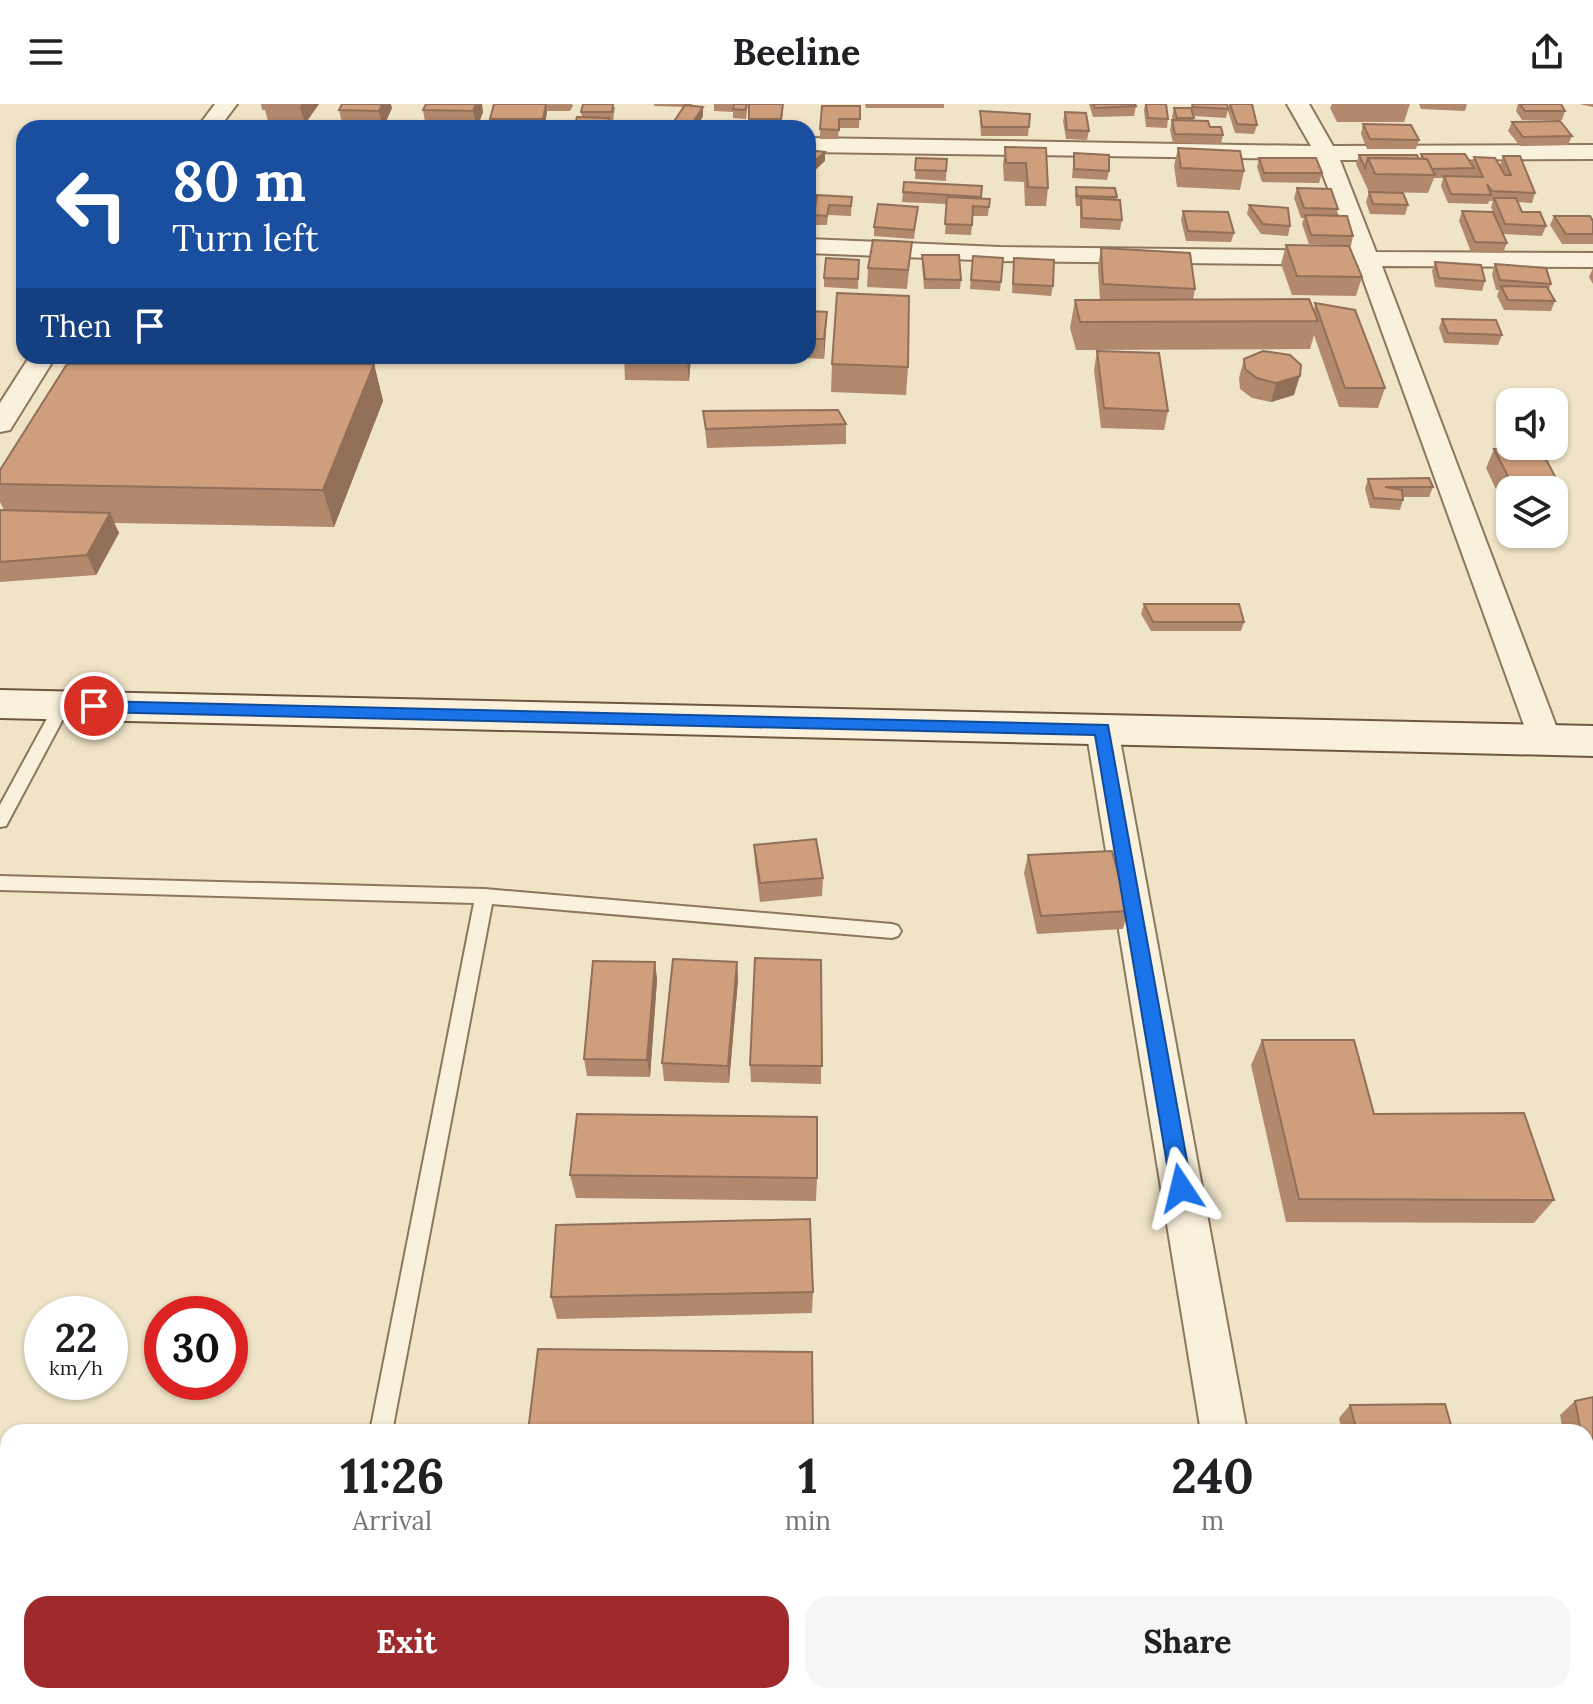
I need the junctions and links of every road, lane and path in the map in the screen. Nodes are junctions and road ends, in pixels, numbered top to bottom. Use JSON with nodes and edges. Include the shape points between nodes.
{"nodes":[{"id":1,"x":1298,"y":104,"type":"edge"},
{"id":2,"x":816,"y":145,"type":"edge"},
{"id":3,"x":1593,"y":152,"type":"edge"},
{"id":4,"x":1326,"y":153,"type":"junction"},
{"id":5,"x":816,"y":246,"type":"edge"},
{"id":6,"x":1367,"y":258,"type":"junction"},
{"id":7,"x":1593,"y":260,"type":"edge"},
{"id":8,"x":38,"y":364,"type":"edge"},
{"id":9,"x":0,"y":424,"type":"edge"},
{"id":10,"x":0,"y":704,"type":"edge"},
{"id":11,"x":62,"y":706,"type":"junction"},
{"id":12,"x":1102,"y":729,"type":"junction"},
{"id":13,"x":1545,"y":739,"type":"junction"},
{"id":14,"x":1593,"y":741,"type":"edge"},
{"id":15,"x":0,"y":821,"type":"edge"},
{"id":16,"x":0,"y":883,"type":"edge"},
{"id":17,"x":484,"y":896,"type":"junction"},
{"id":18,"x":892,"y":931,"type":"dead end"},
{"id":19,"x":383,"y":1424,"type":"edge"},
{"id":20,"x":1223,"y":1424,"type":"edge"}],
"edges":[{"from":1,"to":4,"type":"street"},
{"from":2,"to":4,"type":"street"},
{"from":3,"to":4,"type":"street"},
{"from":4,"to":6,"type":"street"},
{"from":5,"to":6,"type":"street"},
{"from":6,"to":7,"type":"street"},
{"from":6,"to":13,"type":"street"},
{"from":8,"to":9,"type":"street"},
{"from":10,"to":11,"type":"main road"},
{"from":11,"to":12,"type":"main road"},
{"from":11,"to":15,"type":"lane"},
{"from":12,"to":13,"type":"main road"},
{"from":12,"to":20,"type":"street"},
{"from":13,"to":14,"type":"main road"},
{"from":16,"to":17,"type":"lane"},
{"from":17,"to":18,"type":"lane"},
{"from":17,"to":19,"type":"lane"}]}
